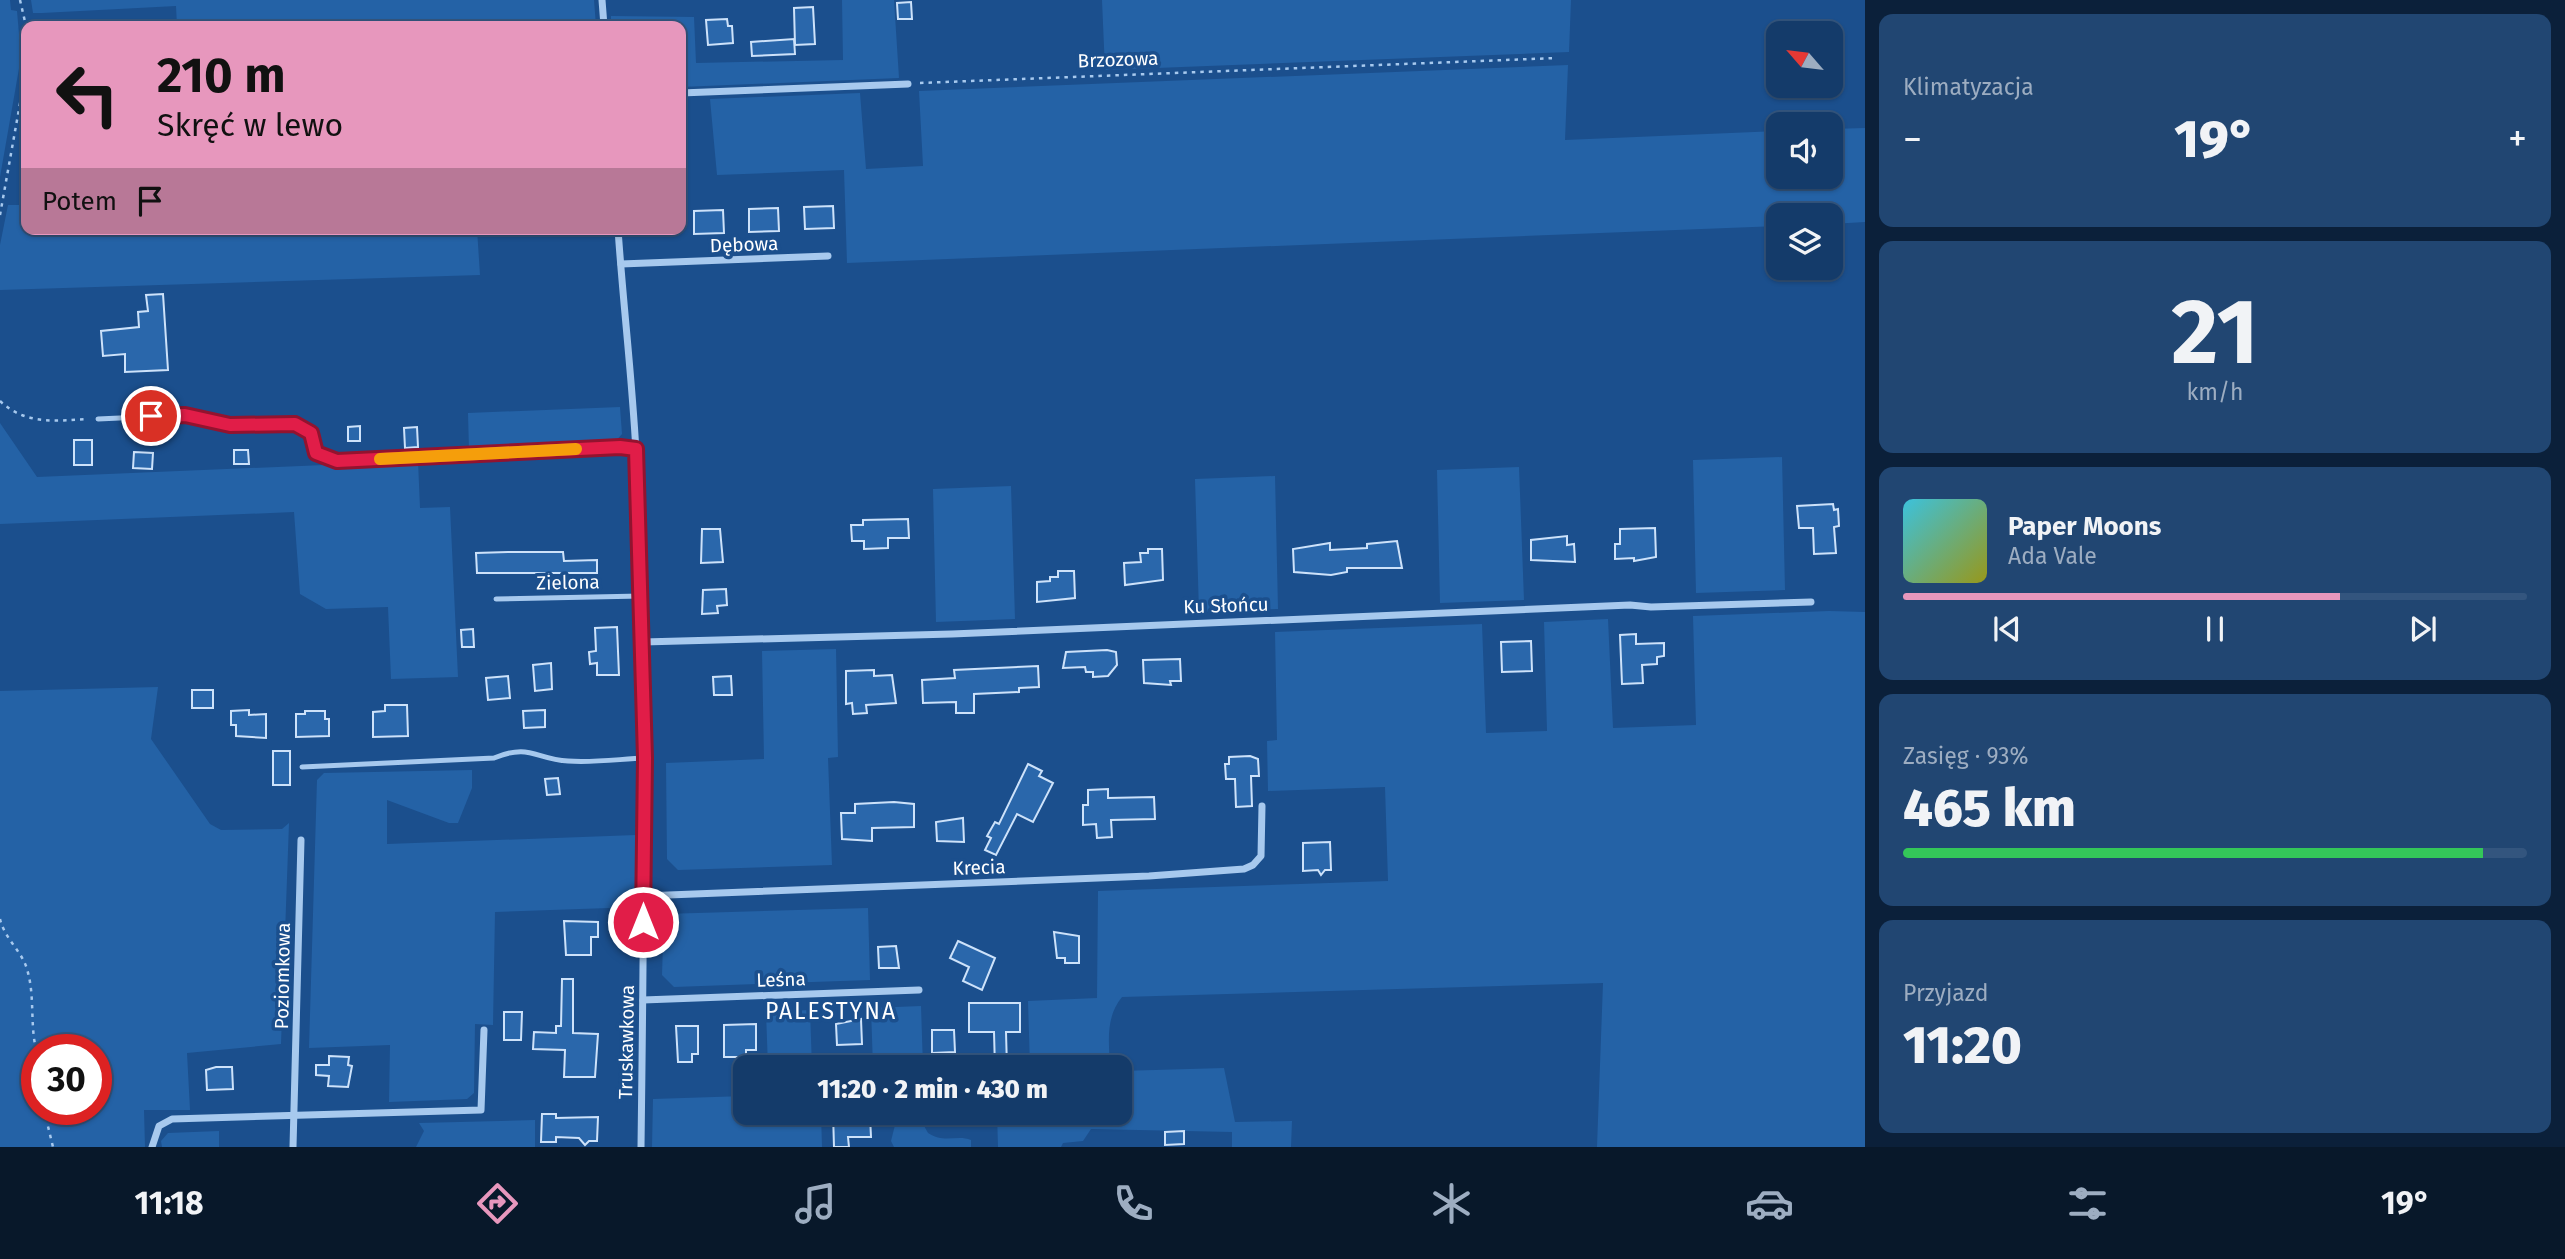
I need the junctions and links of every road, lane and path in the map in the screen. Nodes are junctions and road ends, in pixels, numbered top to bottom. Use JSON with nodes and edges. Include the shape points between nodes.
{"nodes":[{"id":1,"x":20,"y":0,"type":"edge"},
{"id":2,"x":602,"y":0,"type":"edge"},
{"id":3,"x":25,"y":21,"type":"edge"},
{"id":4,"x":604,"y":21,"type":"edge"},
{"id":5,"x":1557,"y":58,"type":"dead end"},
{"id":6,"x":908,"y":84,"type":"joint"},
{"id":7,"x":686,"y":93,"type":"edge"},
{"id":8,"x":21,"y":98,"type":"edge"},
{"id":9,"x":0,"y":215,"type":"edge"},
{"id":10,"x":619,"y":235,"type":"edge"},
{"id":11,"x":828,"y":256,"type":"dead end"},
{"id":12,"x":621,"y":264,"type":"junction"},
{"id":13,"x":0,"y":401,"type":"edge"},
{"id":14,"x":98,"y":419,"type":"joint"},
{"id":15,"x":636,"y":449,"type":"junction"},
{"id":16,"x":641,"y":596,"type":"junction"},
{"id":17,"x":496,"y":599,"type":"dead end"},
{"id":18,"x":1811,"y":602,"type":"dead end"},
{"id":19,"x":643,"y":642,"type":"junction"},
{"id":20,"x":645,"y":758,"type":"junction"},
{"id":21,"x":302,"y":767,"type":"dead end"},
{"id":22,"x":1262,"y":806,"type":"dead end"},
{"id":23,"x":300,"y":840,"type":"dead end"},
{"id":24,"x":643,"y":896,"type":"junction"},
{"id":25,"x":0,"y":919,"type":"edge"},
{"id":26,"x":919,"y":990,"type":"dead end"},
{"id":27,"x":643,"y":1000,"type":"junction"},
{"id":28,"x":484,"y":1030,"type":"dead end"},
{"id":29,"x":36,"y":1034,"type":"edge"},
{"id":30,"x":294,"y":1113,"type":"junction"},
{"id":31,"x":47,"y":1125,"type":"edge"},
{"id":32,"x":52,"y":1147,"type":"edge"},
{"id":33,"x":152,"y":1147,"type":"edge"},
{"id":34,"x":293,"y":1147,"type":"edge"},
{"id":35,"x":641,"y":1147,"type":"edge"}],
"edges":[{"from":1,"to":3,"type":"path"},
{"from":2,"to":4,"type":"street"},
{"from":5,"to":6,"type":"path","name":"Brzozowa"},
{"from":6,"to":7,"type":"street"},
{"from":8,"to":9,"type":"path"},
{"from":10,"to":12,"type":"street","name":"Truskawkowa"},
{"from":11,"to":12,"type":"street","name":"Dębowa"},
{"from":12,"to":15,"type":"street","name":"Truskawkowa"},
{"from":13,"to":14,"type":"path","via":[[38,420]]},
{"from":14,"to":15,"type":"lane","via":[[185,415],[230,425],[295,424],[311,433],[316,453],[337,461]]},
{"from":15,"to":16,"type":"street","name":"Truskawkowa"},
{"from":16,"to":17,"type":"lane","name":"Zielona"},
{"from":16,"to":19,"type":"street","name":"Truskawkowa"},
{"from":18,"to":19,"type":"street","name":"Ku Słońcu"},
{"from":19,"to":20,"type":"street","name":"Truskawkowa"},
{"from":20,"to":21,"type":"lane","via":[[569,761],[517,751],[494,758]]},
{"from":20,"to":24,"type":"street","name":"Truskawkowa"},
{"from":22,"to":24,"type":"street","name":"Krecia","via":[[1261,856],[1244,869]]},
{"from":23,"to":30,"type":"street","name":"Poziomkowa"},
{"from":24,"to":27,"type":"street","name":"Truskawkowa"},
{"from":25,"to":29,"type":"path","via":[[25,964]]},
{"from":26,"to":27,"type":"street","name":"Leśna"},
{"from":27,"to":35,"type":"street","name":"Truskawkowa"},
{"from":28,"to":30,"type":"street","via":[[481,1110]]},
{"from":30,"to":33,"type":"street","via":[[172,1119],[159,1126]]},
{"from":30,"to":34,"type":"street","name":"Poziomkowa"},
{"from":31,"to":32,"type":"path"}]}
